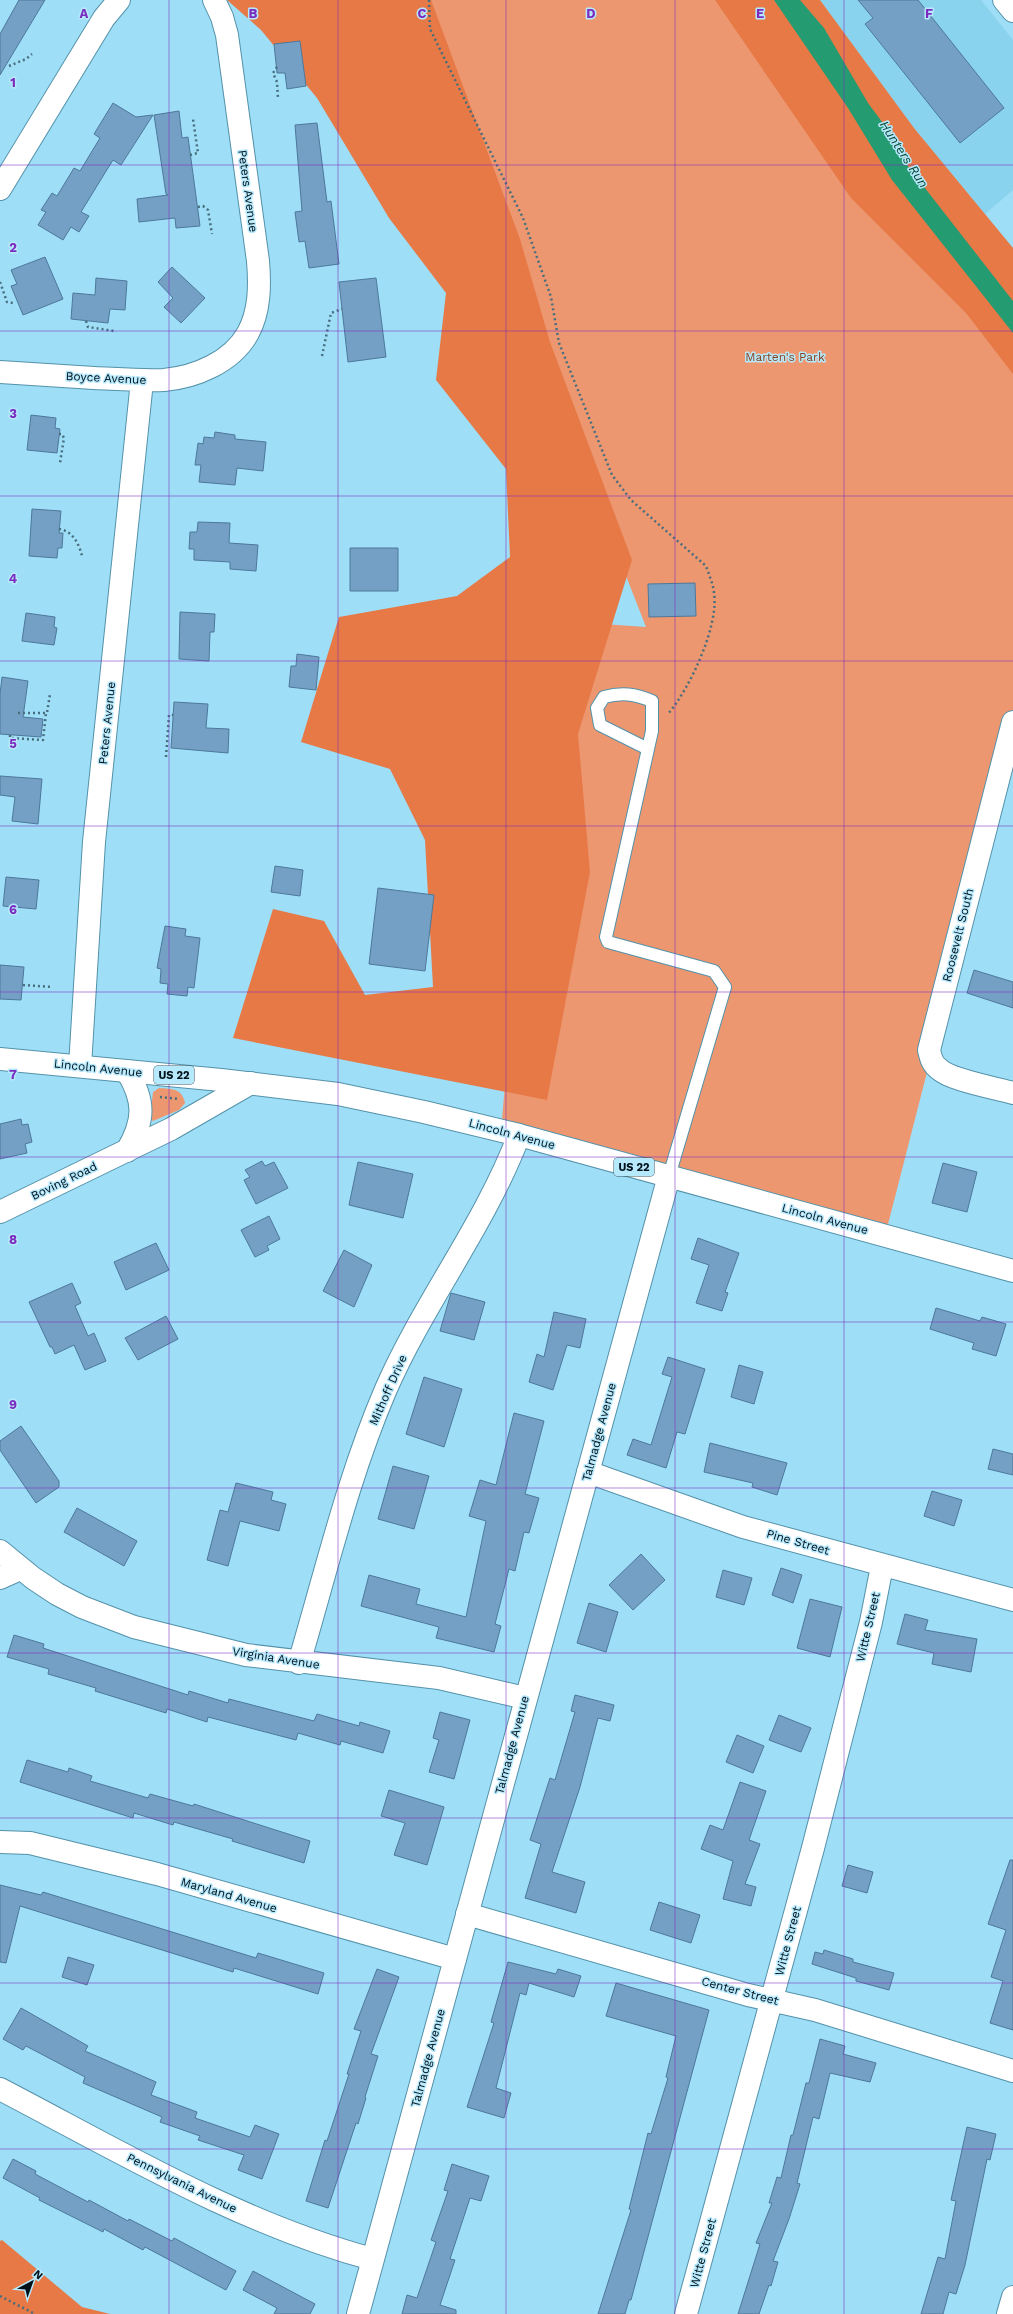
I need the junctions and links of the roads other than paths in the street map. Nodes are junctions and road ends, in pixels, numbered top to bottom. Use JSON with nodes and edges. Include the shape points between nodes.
{"nodes":[{"id":1,"x":118,"y":0,"type":"edge"},
{"id":2,"x":214,"y":0,"type":"edge"},
{"id":3,"x":1004,"y":0,"type":"edge"},
{"id":4,"x":1013,"y":11,"type":"edge"},
{"id":5,"x":0,"y":189,"type":"edge"},
{"id":6,"x":211,"y":367,"type":"joint"},
{"id":7,"x":0,"y":372,"type":"edge"},
{"id":8,"x":142,"y":381,"type":"junction"},
{"id":9,"x":1013,"y":722,"type":"edge"},
{"id":10,"x":648,"y":749,"type":"junction"},
{"id":11,"x":0,"y":1059,"type":"edge"},
{"id":12,"x":80,"y":1066,"type":"junction"},
{"id":13,"x":127,"y":1071,"type":"junction"},
{"id":14,"x":251,"y":1083,"type":"junction"},
{"id":15,"x":1013,"y":1093,"type":"edge"},
{"id":16,"x":519,"y":1135,"type":"junction"},
{"id":17,"x":127,"y":1151,"type":"junction"},
{"id":18,"x":669,"y":1176,"type":"junction"},
{"id":19,"x":0,"y":1212,"type":"edge"},
{"id":20,"x":1013,"y":1271,"type":"edge"},
{"id":21,"x":588,"y":1472,"type":"junction"},
{"id":22,"x":0,"y":1551,"type":"edge"},
{"id":23,"x":882,"y":1566,"type":"junction"},
{"id":24,"x":20,"y":1569,"type":"junction"},
{"id":25,"x":0,"y":1578,"type":"edge"},
{"id":26,"x":1013,"y":1600,"type":"edge"},
{"id":27,"x":299,"y":1663,"type":"junction"},
{"id":28,"x":525,"y":1698,"type":"junction"},
{"id":29,"x":0,"y":1842,"type":"edge"},
{"id":30,"x":467,"y":1914,"type":"junction"},
{"id":31,"x":455,"y":1959,"type":"junction"},
{"id":32,"x":771,"y":2001,"type":"junction"},
{"id":33,"x":1013,"y":2071,"type":"edge"},
{"id":34,"x":0,"y":2089,"type":"edge"},
{"id":35,"x":372,"y":2259,"type":"junction"},
{"id":36,"x":1013,"y":2297,"type":"edge"},
{"id":37,"x":358,"y":2314,"type":"edge"},
{"id":38,"x":686,"y":2314,"type":"edge"},
{"id":39,"x":1008,"y":2314,"type":"edge"}],
"edges":[{"from":1,"to":5,"type":"street","via":[[104,18]]},
{"from":2,"to":6,"type":"street","name":"Peters Avenue","via":[[227,34],[260,281],[258,302],[248,333],[230,354]]},
{"from":3,"to":4,"type":"street"},
{"from":6,"to":8,"type":"street","name":"Boyce Avenue","via":[[188,376]]},
{"from":7,"to":8,"type":"street","name":"Boyce Avenue"},
{"from":8,"to":12,"type":"street","name":"Peters Avenue","via":[[94,842]]},
{"from":9,"to":15,"type":"street","name":"Roosevelt South","via":[[929,1050],[932,1061],[950,1076]]},
{"from":10,"to":10,"type":"lane","via":[[652,731],[652,701],[635,694],[617,693],[604,697],[597,708],[600,725]]},
{"from":10,"to":18,"type":"lane","via":[[606,937],[608,942],[714,971],[725,987]]},
{"from":11,"to":12,"type":"street","name":"Lincoln Avenue","number":"US 22"},
{"from":12,"to":13,"type":"street","name":"Lincoln Avenue","number":"US 22"},
{"from":13,"to":14,"type":"street","name":"Lincoln Avenue","number":"US 22"},
{"from":13,"to":17,"type":"street","via":[[136,1087],[142,1114],[136,1135]]},
{"from":14,"to":16,"type":"street","name":"Lincoln Avenue","number":"US 22","via":[[338,1094]]},
{"from":14,"to":17,"type":"street","name":"Boving Road"},
{"from":16,"to":18,"type":"street","name":"Lincoln Avenue","number":"US 22"},
{"from":16,"to":27,"type":"street","name":"Mithoff Drive","via":[[484,1211],[412,1336],[386,1388],[354,1477]]},
{"from":17,"to":19,"type":"street","name":"Boving Road"},
{"from":18,"to":20,"type":"street","name":"Lincoln Avenue","number":"US 22"},
{"from":18,"to":21,"type":"street","name":"Talmadge Avenue"},
{"from":21,"to":23,"type":"street","name":"Pine Street","via":[[743,1527]]},
{"from":21,"to":28,"type":"street","name":"Talmadge Avenue"},
{"from":22,"to":24,"type":"street","name":"Virginia Avenue"},
{"from":23,"to":26,"type":"street","name":"Pine Street"},
{"from":23,"to":32,"type":"street","name":"Witte Street","via":[[867,1637]]},
{"from":24,"to":25,"type":"street"},
{"from":24,"to":27,"type":"street","name":"Virginia Avenue","via":[[82,1607],[134,1627],[246,1656]]},
{"from":27,"to":28,"type":"street","name":"Virginia Avenue","via":[[439,1678]]},
{"from":28,"to":30,"type":"street","name":"Talmadge Avenue"},
{"from":29,"to":31,"type":"street","name":"Maryland Avenue","via":[[30,1842],[157,1874]]},
{"from":30,"to":31,"type":"street","name":"Talmadge Avenue"},
{"from":30,"to":32,"type":"street","name":"Center Street"},
{"from":31,"to":35,"type":"street","name":"Talmadge Avenue"},
{"from":32,"to":33,"type":"street","name":"Center Street","via":[[814,2010]]},
{"from":32,"to":38,"type":"street","name":"Witte Street"},
{"from":34,"to":35,"type":"street","name":"Pennsylvania Avenue","via":[[206,2197],[280,2230]]},
{"from":35,"to":37,"type":"street","name":"Talmadge Avenue"},
{"from":36,"to":39,"type":"street"}]}
